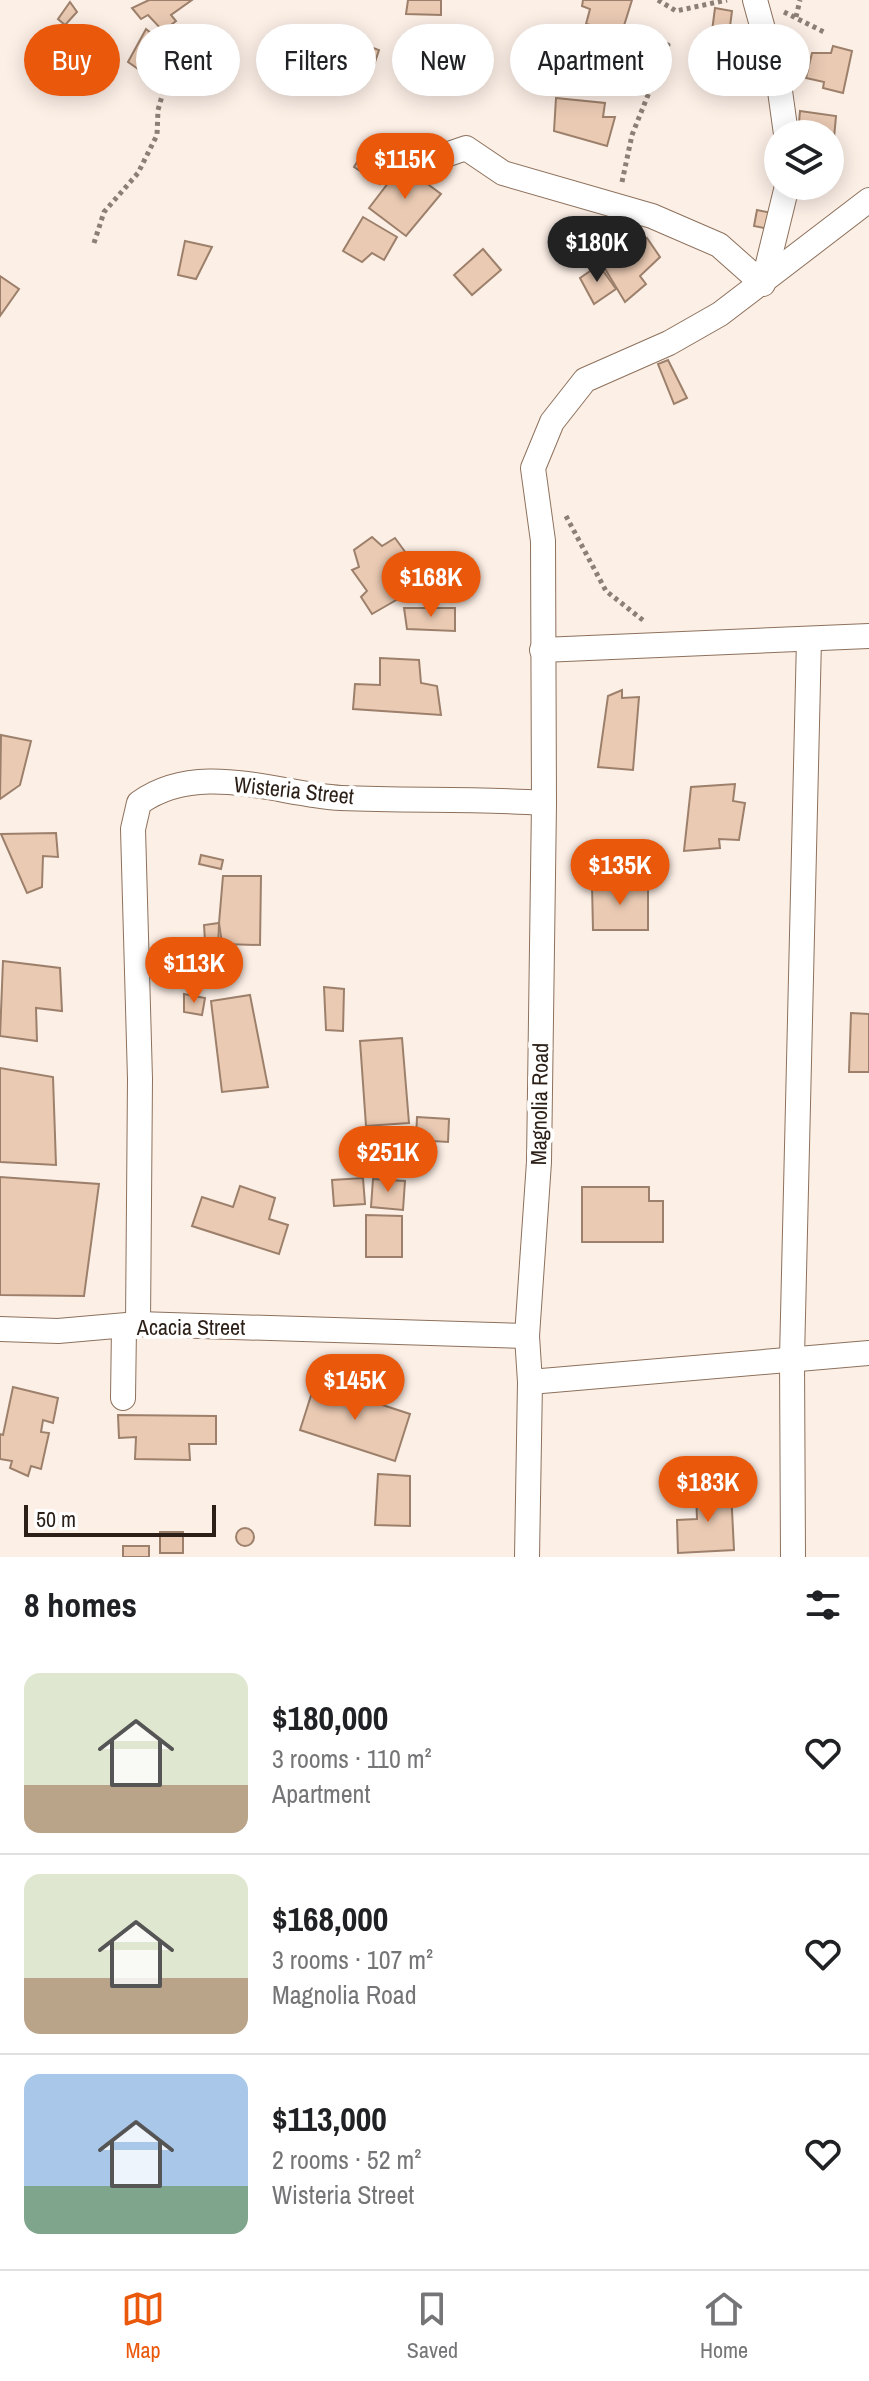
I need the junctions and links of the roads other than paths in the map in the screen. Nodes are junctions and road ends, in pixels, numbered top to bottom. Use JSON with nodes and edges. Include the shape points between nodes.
{"nodes":[{"id":1,"x":756,"y":2,"type":"edge"},
{"id":2,"x":784,"y":120,"type":"edge"},
{"id":3,"x":435,"y":162,"type":"dead end"},
{"id":4,"x":784,"y":200,"type":"edge"},
{"id":5,"x":869,"y":200,"type":"edge"},
{"id":6,"x":763,"y":284,"type":"junction"},
{"id":7,"x":869,"y":636,"type":"edge"},
{"id":8,"x":809,"y":639,"type":"junction"},
{"id":9,"x":542,"y":650,"type":"junction"},
{"id":10,"x":544,"y":803,"type":"junction"},
{"id":11,"x":131,"y":1326,"type":"junction"},
{"id":12,"x":0,"y":1329,"type":"edge"},
{"id":13,"x":527,"y":1336,"type":"junction"},
{"id":14,"x":869,"y":1353,"type":"edge"},
{"id":15,"x":792,"y":1358,"type":"junction"},
{"id":16,"x":530,"y":1382,"type":"junction"},
{"id":17,"x":123,"y":1398,"type":"dead end"},
{"id":18,"x":527,"y":1557,"type":"edge"},
{"id":19,"x":793,"y":1557,"type":"edge"}],
"edges":[{"from":1,"to":2,"type":"street"},
{"from":3,"to":6,"type":"street","via":[[466,148],[503,173],[652,216],[719,245]]},
{"from":4,"to":6,"type":"street"},
{"from":5,"to":6,"type":"street","name":"Magnolia Road"},
{"from":6,"to":9,"type":"street","name":"Magnolia Road","via":[[669,343],[585,380],[552,422],[533,468],[543,541]]},
{"from":7,"to":8,"type":"street"},
{"from":8,"to":9,"type":"street"},
{"from":8,"to":15,"type":"street"},
{"from":9,"to":10,"type":"street","name":"Magnolia Road"},
{"from":10,"to":11,"type":"street","name":"Wisteria Street","via":[[339,798],[241,780],[159,789],[139,803],[133,829],[140,1079]]},
{"from":10,"to":13,"type":"street","name":"Magnolia Road","via":[[539,1162]]},
{"from":11,"to":12,"type":"street","name":"Acacia Street"},
{"from":11,"to":13,"type":"street","name":"Acacia Street"},
{"from":11,"to":17,"type":"street"},
{"from":13,"to":16,"type":"street","name":"Magnolia Road"},
{"from":14,"to":15,"type":"street"},
{"from":15,"to":16,"type":"street"},
{"from":15,"to":19,"type":"street"},
{"from":16,"to":18,"type":"street","name":"Magnolia Road"}]}
